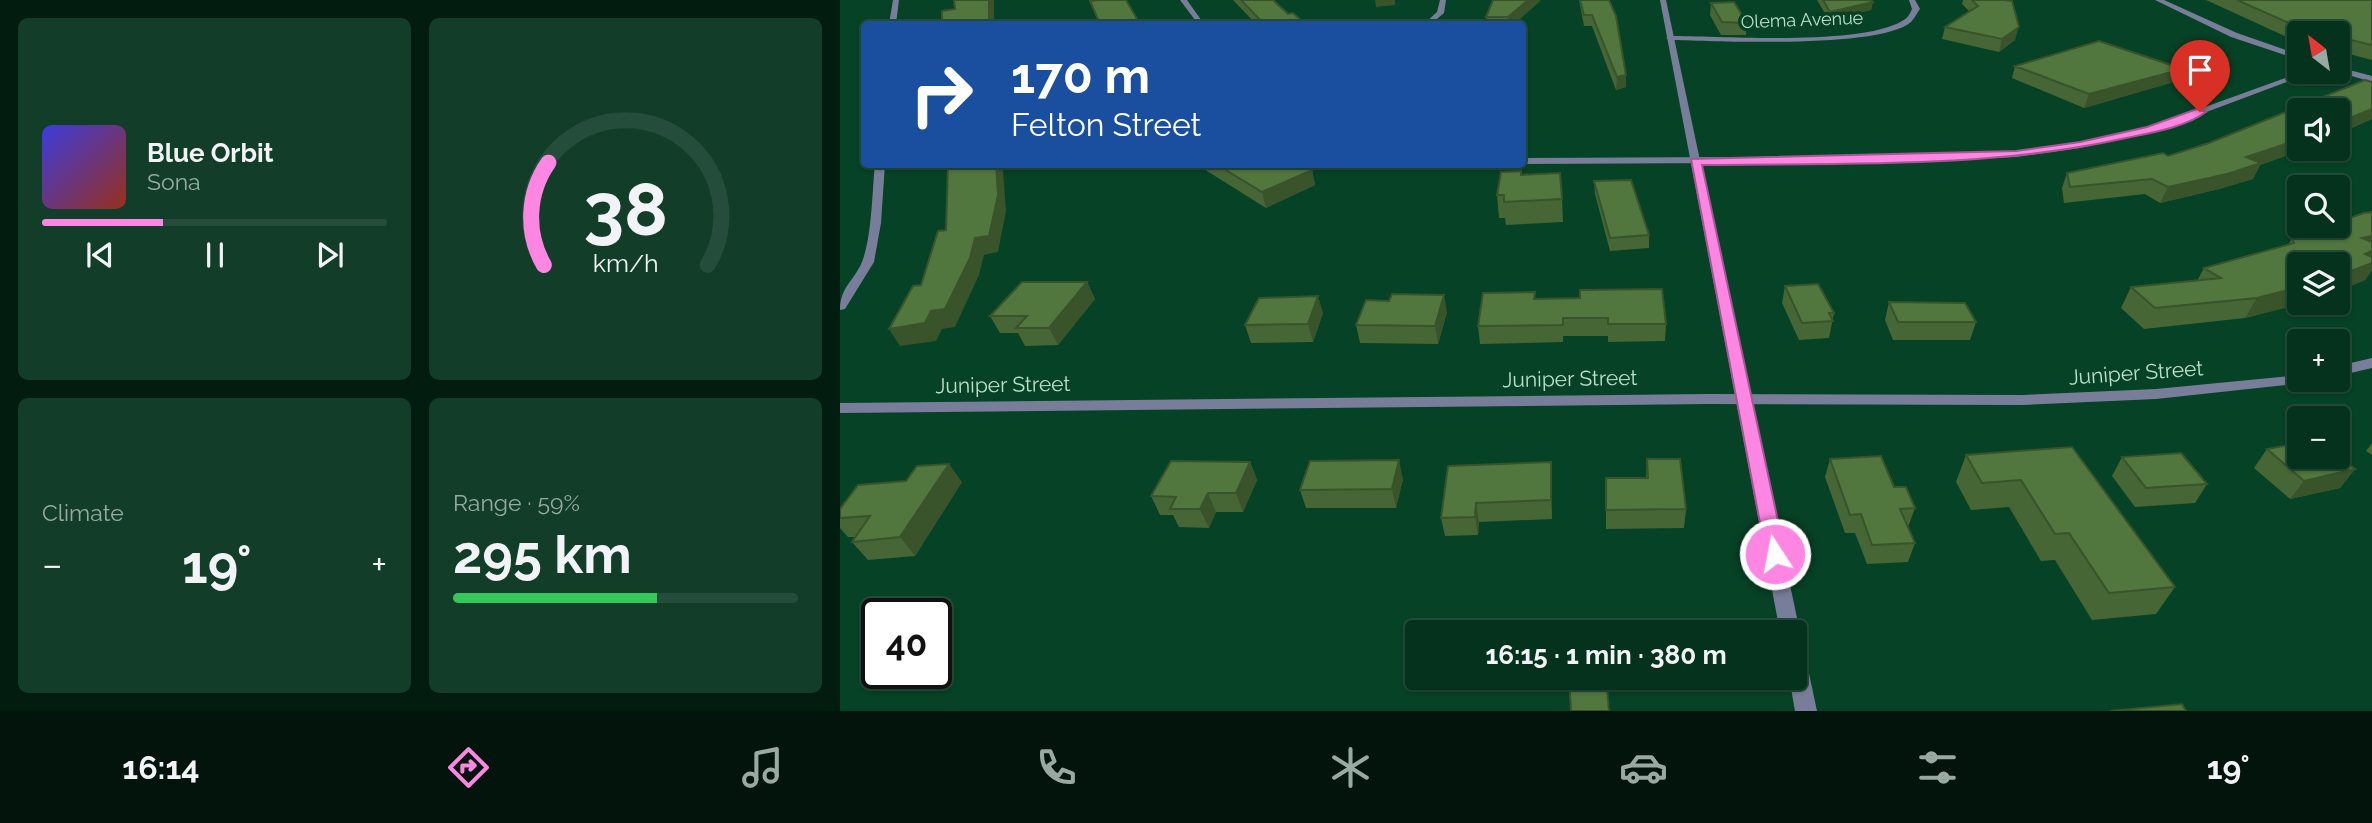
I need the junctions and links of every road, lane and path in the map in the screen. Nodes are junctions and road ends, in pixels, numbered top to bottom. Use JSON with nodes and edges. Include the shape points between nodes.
{"nodes":[{"id":1,"x":895,"y":0,"type":"edge"},
{"id":2,"x":1183,"y":0,"type":"edge"},
{"id":3,"x":1443,"y":0,"type":"edge"},
{"id":4,"x":1663,"y":0,"type":"edge"},
{"id":5,"x":1912,"y":0,"type":"edge"},
{"id":6,"x":2158,"y":0,"type":"edge"},
{"id":7,"x":893,"y":21,"type":"edge"},
{"id":8,"x":1199,"y":21,"type":"edge"},
{"id":9,"x":1431,"y":21,"type":"edge"},
{"id":10,"x":1670,"y":38,"type":"junction"},
{"id":11,"x":2287,"y":54,"type":"edge"},
{"id":12,"x":2350,"y":73,"type":"edge"},
{"id":13,"x":2372,"y":79,"type":"edge"},
{"id":14,"x":2287,"y":80,"type":"edge"},
{"id":15,"x":1526,"y":161,"type":"edge"},
{"id":16,"x":1695,"y":161,"type":"junction"},
{"id":17,"x":880,"y":168,"type":"edge"},
{"id":18,"x":840,"y":306,"type":"edge"},
{"id":19,"x":2372,"y":363,"type":"edge"},
{"id":20,"x":2350,"y":368,"type":"edge"},
{"id":21,"x":2287,"y":381,"type":"edge"},
{"id":22,"x":1744,"y":399,"type":"junction"},
{"id":23,"x":840,"y":408,"type":"edge"},
{"id":24,"x":1788,"y":620,"type":"edge"},
{"id":25,"x":1802,"y":690,"type":"edge"},
{"id":26,"x":1806,"y":711,"type":"edge"}],
"edges":[{"from":1,"to":7,"type":"street"},
{"from":2,"to":8,"type":"street"},
{"from":3,"to":9,"type":"street","via":[[1440,13]]},
{"from":4,"to":10,"type":"street"},
{"from":5,"to":10,"type":"street","name":"Olema Avenue","via":[[1916,9],[1907,22],[1864,35]]},
{"from":6,"to":11,"type":"street","via":[[2234,36]]},
{"from":10,"to":16,"type":"street"},
{"from":12,"to":13,"type":"street"},
{"from":14,"to":16,"type":"street","via":[[2150,130],[2016,154]]},
{"from":15,"to":16,"type":"street"},
{"from":16,"to":22,"type":"street"},
{"from":17,"to":18,"type":"street","via":[[868,262]]},
{"from":19,"to":20,"type":"street"},
{"from":21,"to":22,"type":"street","name":"Juniper Street","via":[[2022,400]]},
{"from":22,"to":23,"type":"street","name":"Juniper Street"},
{"from":22,"to":24,"type":"street"},
{"from":25,"to":26,"type":"street"}]}
